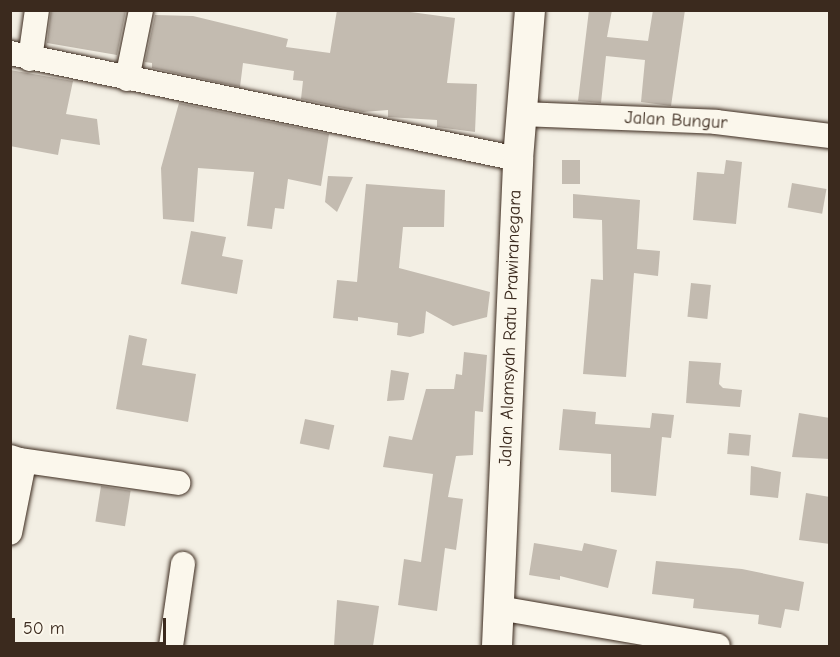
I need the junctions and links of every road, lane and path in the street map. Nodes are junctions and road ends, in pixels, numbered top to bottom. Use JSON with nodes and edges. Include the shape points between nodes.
{"nodes":[{"id":1,"x":37,"y":10,"type":"edge"},
{"id":2,"x":141,"y":10,"type":"edge"},
{"id":3,"x":530,"y":10,"type":"edge"},
{"id":4,"x":20,"y":56,"type":"edge"},
{"id":5,"x":127,"y":79,"type":"junction"},
{"id":6,"x":521,"y":114,"type":"junction"},
{"id":7,"x":830,"y":136,"type":"edge"},
{"id":8,"x":518,"y":159,"type":"junction"},
{"id":9,"x":15,"y":458,"type":"edge"},
{"id":10,"x":178,"y":483,"type":"dead end"},
{"id":11,"x":10,"y":533,"type":"edge"},
{"id":12,"x":183,"y":564,"type":"dead end"},
{"id":13,"x":499,"y":608,"type":"junction"},
{"id":14,"x":171,"y":646,"type":"edge"},
{"id":15,"x":497,"y":646,"type":"edge"},
{"id":16,"x":718,"y":646,"type":"edge"}],
"edges":[{"from":1,"to":4,"type":"street"},
{"from":2,"to":5,"type":"street"},
{"from":3,"to":6,"type":"main road","name":"Jalan Alamsyah Ratu Prawiranegara"},
{"from":4,"to":5,"type":"street"},
{"from":5,"to":8,"type":"street"},
{"from":6,"to":7,"type":"street","name":"Jalan Bungur","via":[[716,122]]},
{"from":6,"to":8,"type":"main road","name":"Jalan Alamsyah Ratu Prawiranegara"},
{"from":8,"to":13,"type":"main road","name":"Jalan Alamsyah Ratu Prawiranegara"},
{"from":9,"to":10,"type":"street"},
{"from":9,"to":11,"type":"street","via":[[23,468]]},
{"from":12,"to":14,"type":"street"},
{"from":13,"to":15,"type":"main road","name":"Jalan Alamsyah Ratu Prawiranegara"},
{"from":13,"to":16,"type":"street"}]}
